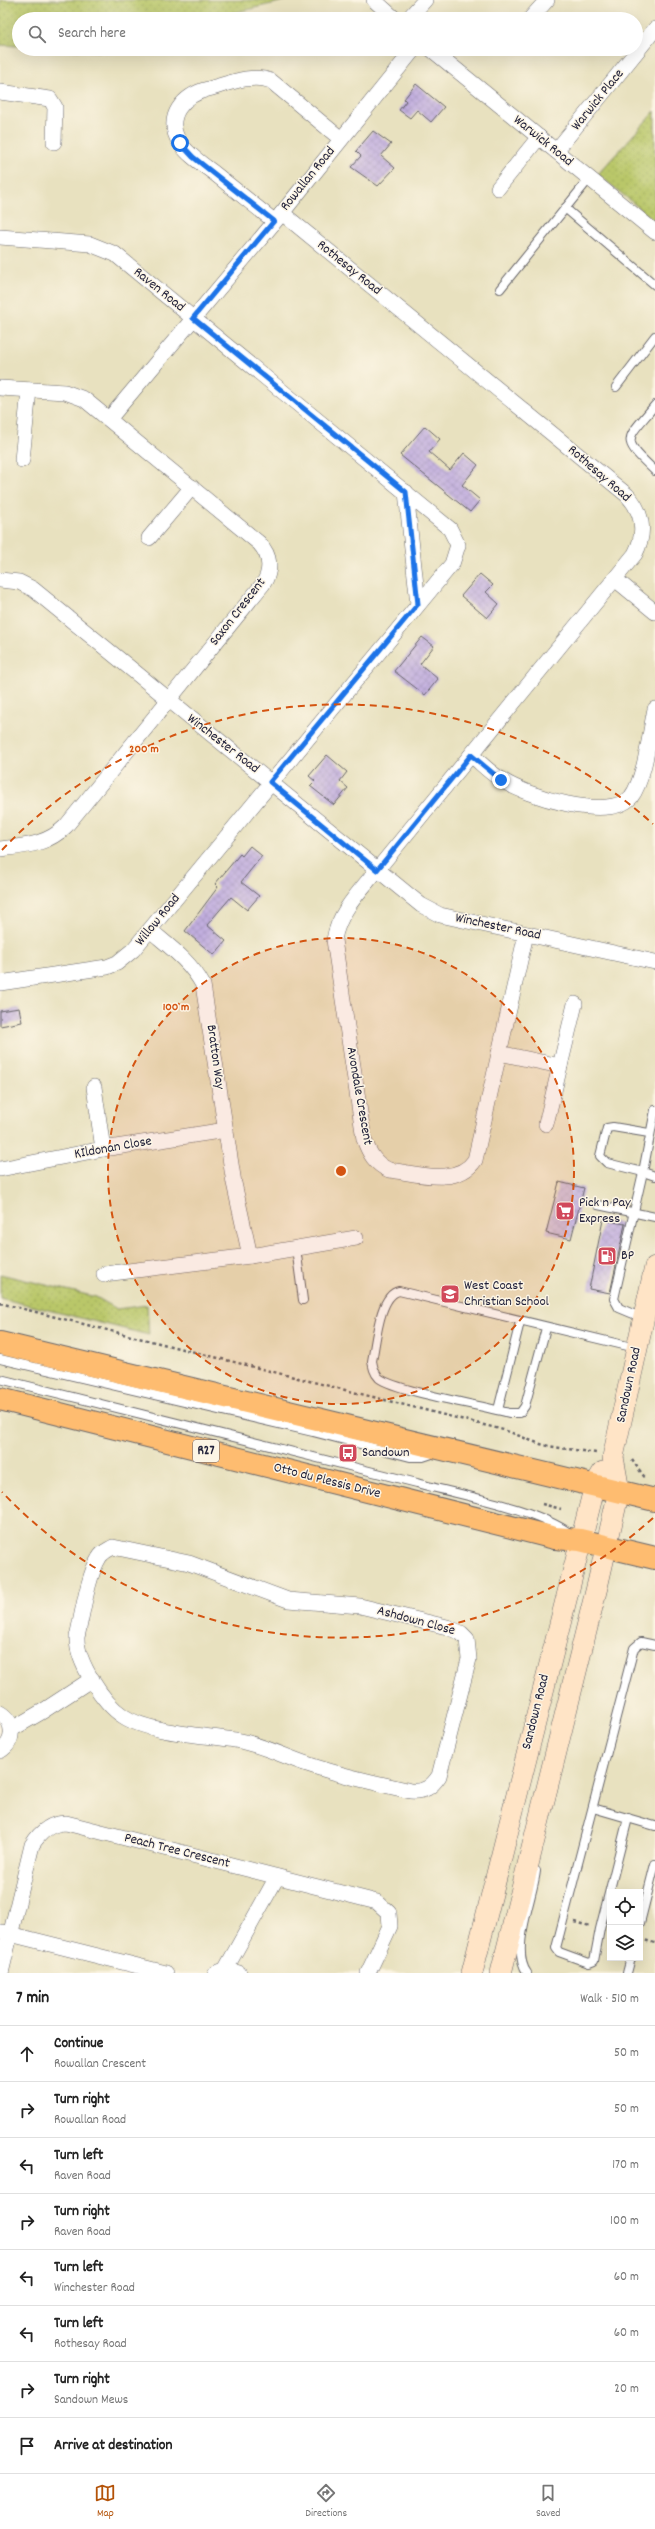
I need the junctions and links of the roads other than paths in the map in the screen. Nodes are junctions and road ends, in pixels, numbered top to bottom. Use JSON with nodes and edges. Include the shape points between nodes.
{"nodes":[{"id":1,"x":374,"y":0,"type":"edge"},
{"id":2,"x":425,"y":0,"type":"edge"},
{"id":3,"x":547,"y":0,"type":"edge"},
{"id":4,"x":387,"y":12,"type":"edge"},
{"id":5,"x":414,"y":12,"type":"edge"},
{"id":6,"x":536,"y":12,"type":"edge"},
{"id":7,"x":655,"y":29,"type":"edge"},
{"id":8,"x":643,"y":44,"type":"edge"},
{"id":9,"x":408,"y":56,"type":"edge"},
{"id":10,"x":440,"y":56,"type":"edge"},
{"id":11,"x":633,"y":56,"type":"edge"},
{"id":12,"x":0,"y":92,"type":"edge"},
{"id":13,"x":538,"y":137,"type":"junction"},
{"id":14,"x":341,"y":139,"type":"junction"},
{"id":15,"x":54,"y":142,"type":"dead end"},
{"id":16,"x":556,"y":151,"type":"junction"},
{"id":17,"x":589,"y":179,"type":"junction"},
{"id":18,"x":498,"y":188,"type":"dead end"},
{"id":19,"x":565,"y":208,"type":"junction"},
{"id":20,"x":278,"y":217,"type":"junction"},
{"id":21,"x":655,"y":232,"type":"edge"},
{"id":22,"x":0,"y":238,"type":"edge"},
{"id":23,"x":655,"y":285,"type":"edge"},
{"id":24,"x":500,"y":289,"type":"dead end"},
{"id":25,"x":193,"y":318,"type":"junction"},
{"id":26,"x":655,"y":336,"type":"edge"},
{"id":27,"x":616,"y":387,"type":"dead end"},
{"id":28,"x":0,"y":388,"type":"edge"},
{"id":29,"x":29,"y":390,"type":"junction"},
{"id":30,"x":655,"y":405,"type":"edge"},
{"id":31,"x":109,"y":419,"type":"junction"},
{"id":32,"x":22,"y":460,"type":"dead end"},
{"id":33,"x":655,"y":471,"type":"edge"},
{"id":34,"x":192,"y":487,"type":"junction"},
{"id":35,"x":406,"y":492,"type":"junction"},
{"id":36,"x":149,"y":538,"type":"dead end"},
{"id":37,"x":615,"y":579,"type":"junction"},
{"id":38,"x":0,"y":580,"type":"edge"},
{"id":39,"x":418,"y":604,"type":"junction"},
{"id":40,"x":655,"y":612,"type":"edge"},
{"id":41,"x":167,"y":700,"type":"junction"},
{"id":42,"x":655,"y":709,"type":"edge"},
{"id":43,"x":471,"y":755,"type":"junction"},
{"id":44,"x":270,"y":782,"type":"junction"},
{"id":45,"x":0,"y":849,"type":"edge"},
{"id":46,"x":377,"y":870,"type":"junction"},
{"id":47,"x":150,"y":930,"type":"junction"},
{"id":48,"x":526,"y":934,"type":"junction"},
{"id":49,"x":655,"y":962,"type":"edge"},
{"id":50,"x":0,"y":984,"type":"edge"},
{"id":51,"x":575,"y":1004,"type":"dead end"},
{"id":52,"x":499,"y":1053,"type":"junction"},
{"id":53,"x":560,"y":1066,"type":"junction"},
{"id":54,"x":94,"y":1087,"type":"dead end"},
{"id":55,"x":655,"y":1110,"type":"edge"},
{"id":56,"x":546,"y":1124,"type":"dead end"},
{"id":57,"x":226,"y":1130,"type":"junction"},
{"id":58,"x":649,"y":1133,"type":"junction"},
{"id":59,"x":103,"y":1149,"type":"junction"},
{"id":60,"x":0,"y":1169,"type":"edge"},
{"id":61,"x":642,"y":1172,"type":"junction"},
{"id":62,"x":655,"y":1176,"type":"edge"},
{"id":63,"x":598,"y":1205,"type":"dead end"},
{"id":64,"x":633,"y":1213,"type":"junction"},
{"id":65,"x":655,"y":1217,"type":"edge"},
{"id":66,"x":356,"y":1238,"type":"dead end"},
{"id":67,"x":296,"y":1248,"type":"junction"},
{"id":68,"x":250,"y":1256,"type":"junction"},
{"id":69,"x":655,"y":1267,"type":"edge"},
{"id":70,"x":104,"y":1274,"type":"dead end"},
{"id":71,"x":302,"y":1300,"type":"dead end"},
{"id":72,"x":643,"y":1319,"type":"junction"},
{"id":73,"x":520,"y":1322,"type":"junction"},
{"id":74,"x":546,"y":1328,"type":"junction"},
{"id":75,"x":0,"y":1343,"type":"edge"},
{"id":76,"x":637,"y":1349,"type":"junction"},
{"id":77,"x":0,"y":1359,"type":"edge"},
{"id":78,"x":0,"y":1379,"type":"edge"},
{"id":79,"x":0,"y":1399,"type":"edge"},
{"id":80,"x":498,"y":1410,"type":"junction"},
{"id":81,"x":447,"y":1448,"type":"junction"},
{"id":82,"x":623,"y":1458,"type":"junction"},
{"id":83,"x":595,"y":1484,"type":"junction"},
{"id":84,"x":653,"y":1490,"type":"edge"},
{"id":85,"x":619,"y":1491,"type":"junction"},
{"id":86,"x":580,"y":1540,"type":"junction"},
{"id":87,"x":607,"y":1545,"type":"junction"},
{"id":88,"x":655,"y":1558,"type":"edge"},
{"id":89,"x":655,"y":1645,"type":"edge"},
{"id":90,"x":92,"y":1679,"type":"junction"},
{"id":91,"x":0,"y":1713,"type":"edge"},
{"id":92,"x":12,"y":1729,"type":"junction"},
{"id":93,"x":0,"y":1751,"type":"edge"},
{"id":94,"x":593,"y":1808,"type":"junction"},
{"id":95,"x":628,"y":1818,"type":"junction"},
{"id":96,"x":655,"y":1826,"type":"edge"},
{"id":97,"x":534,"y":1840,"type":"junction"},
{"id":98,"x":655,"y":1864,"type":"edge"},
{"id":99,"x":277,"y":1877,"type":"junction"},
{"id":100,"x":643,"y":1911,"type":"edge"},
{"id":101,"x":5,"y":1933,"type":"edge"},
{"id":102,"x":630,"y":1961,"type":"edge"},
{"id":103,"x":226,"y":1972,"type":"edge"},
{"id":104,"x":1,"y":1973,"type":"edge"},
{"id":105,"x":166,"y":1973,"type":"edge"},
{"id":106,"x":368,"y":1973,"type":"edge"},
{"id":107,"x":472,"y":1973,"type":"edge"},
{"id":108,"x":501,"y":1973,"type":"edge"},
{"id":109,"x":527,"y":1973,"type":"edge"},
{"id":110,"x":627,"y":1973,"type":"edge"}],
"edges":[{"from":1,"to":4,"type":"street"},
{"from":2,"to":5,"type":"street"},
{"from":3,"to":6,"type":"street"},
{"from":7,"to":8,"type":"street","name":"Warwick Place"},
{"from":9,"to":14,"type":"street","name":"Rowallan Road"},
{"from":10,"to":13,"type":"street","name":"Warwick Road"},
{"from":11,"to":16,"type":"street","name":"Warwick Place"},
{"from":12,"to":15,"type":"street","via":[[50,99],[55,107]]},
{"from":13,"to":16,"type":"street","name":"Warwick Road"},
{"from":13,"to":18,"type":"street"},
{"from":14,"to":20,"type":"street","name":"Rowallan Road"},
{"from":14,"to":20,"type":"street","name":"Rothesay Road","via":[[271,81],[262,78],[198,92],[179,104],[174,122],[180,143],[193,157]]},
{"from":16,"to":17,"type":"street","name":"Warwick Road"},
{"from":17,"to":19,"type":"lane"},
{"from":17,"to":21,"type":"street","name":"Warwick Road"},
{"from":19,"to":23,"type":"lane"},
{"from":19,"to":24,"type":"lane"},
{"from":20,"to":25,"type":"street","name":"Rowallan Road"},
{"from":20,"to":37,"type":"street","name":"Rothesay Road","via":[[630,498],[640,517],[642,536],[635,554]]},
{"from":22,"to":25,"type":"street","name":"Raven Road","via":[[80,243],[108,250]]},
{"from":25,"to":31,"type":"street","name":"Rowallan Road"},
{"from":25,"to":35,"type":"street","name":"Raven Road"},
{"from":26,"to":27,"type":"lane"},
{"from":28,"to":29,"type":"street","name":"Saxon Crescent"},
{"from":29,"to":31,"type":"street","name":"Saxon Crescent","via":[[72,393]]},
{"from":29,"to":32,"type":"street"},
{"from":30,"to":33,"type":"lane","via":[[630,440],[632,450]]},
{"from":31,"to":34,"type":"street","name":"Saxon Crescent"},
{"from":34,"to":36,"type":"street"},
{"from":34,"to":41,"type":"street","name":"Saxon Crescent","via":[[264,549],[268,555],[269,570],[262,584]]},
{"from":35,"to":39,"type":"street"},
{"from":35,"to":39,"type":"street","name":"Raven Road","via":[[450,529],[458,545],[452,564]]},
{"from":37,"to":40,"type":"street"},
{"from":37,"to":43,"type":"street","name":"Rothesay Road"},
{"from":38,"to":41,"type":"street","name":"Winchester Road","via":[[19,582],[33,589]]},
{"from":39,"to":44,"type":"street","name":"Raven Road"},
{"from":41,"to":44,"type":"street","name":"Winchester Road"},
{"from":41,"to":45,"type":"street","name":"Saxon Crescent","via":[[61,832],[42,843]]},
{"from":42,"to":43,"type":"street","via":[[638,783],[626,801],[614,807],[597,809],[530,794],[501,780]]},
{"from":43,"to":46,"type":"street","name":"Rothesay Road"},
{"from":44,"to":46,"type":"street","name":"Winchester Road"},
{"from":44,"to":47,"type":"street","name":"Willow Road"},
{"from":46,"to":48,"type":"street","name":"Winchester Road","via":[[433,912]]},
{"from":46,"to":52,"type":"street","name":"Avondale Crescent","via":[[341,917],[334,940],[364,1139],[375,1160],[389,1170],[450,1176],[458,1175],[469,1168],[478,1155]]},
{"from":47,"to":50,"type":"street","name":"Willow Road","via":[[126,957],[107,967]]},
{"from":47,"to":57,"type":"street","name":"Bratton Way","via":[[196,971],[203,985]]},
{"from":48,"to":49,"type":"street","name":"Winchester Road"},
{"from":48,"to":52,"type":"street","name":"Avondale Crescent"},
{"from":51,"to":53,"type":"street"},
{"from":52,"to":53,"type":"street"},
{"from":53,"to":56,"type":"street"},
{"from":54,"to":59,"type":"street"},
{"from":55,"to":58,"type":"lane"},
{"from":57,"to":59,"type":"street","name":"KIldonan Close"},
{"from":57,"to":68,"type":"street","name":"Bratton Way","via":[[234,1183]]},
{"from":58,"to":61,"type":"lane"},
{"from":58,"to":61,"type":"lane","via":[[613,1126],[607,1128],[600,1156],[607,1163]]},
{"from":59,"to":60,"type":"street","name":"KIldonan Close"},
{"from":61,"to":62,"type":"lane"},
{"from":61,"to":64,"type":"lane"},
{"from":63,"to":64,"type":"lane"},
{"from":64,"to":65,"type":"lane"},
{"from":64,"to":72,"type":"lane","via":[[614,1302],[622,1310]]},
{"from":66,"to":67,"type":"street"},
{"from":67,"to":68,"type":"street"},
{"from":67,"to":71,"type":"lane"},
{"from":68,"to":70,"type":"street"},
{"from":69,"to":72,"type":"main road","name":"Sandown Road"},
{"from":72,"to":76,"type":"main road","name":"Sandown Road"},
{"from":73,"to":74,"type":"lane"},
{"from":73,"to":80,"type":"lane"},
{"from":73,"to":80,"type":"lane","via":[[399,1291],[390,1295],[384,1304],[372,1361],[379,1378],[406,1388]]},
{"from":74,"to":76,"type":"lane"},
{"from":74,"to":80,"type":"lane","via":[[523,1410],[516,1414]]},
{"from":75,"to":81,"type":"main road"},
{"from":76,"to":82,"type":"main road","name":"Sandown Road"},
{"from":77,"to":81,"type":"lane","via":[[410,1457],[423,1457]]},
{"from":78,"to":86,"type":"lane","via":[[308,1454],[519,1511],[558,1524]]},
{"from":79,"to":86,"type":"main road","name":"Otto du Plessis Drive","number":"R27","via":[[555,1538]]},
{"from":81,"to":83,"type":"main road"},
{"from":82,"to":83,"type":"main road","name":"Sandown Road"},
{"from":82,"to":85,"type":"main road","name":"Sandown Road"},
{"from":83,"to":85,"type":"main road"},
{"from":83,"to":86,"type":"main road","name":"Sandown Road"},
{"from":84,"to":85,"type":"main road"},
{"from":85,"to":87,"type":"main road","name":"Sandown Road"},
{"from":86,"to":87,"type":"main road","name":"Otto du Plessis Drive","number":"R27"},
{"from":86,"to":107,"type":"main road","name":"Sandown Road"},
{"from":87,"to":88,"type":"main road","name":"Otto du Plessis Drive","number":"R27"},
{"from":87,"to":97,"type":"main road","name":"Sandown Road"},
{"from":89,"to":94,"type":"lane","via":[[641,1642],[634,1648]]},
{"from":90,"to":90,"type":"street","name":"Ashdown Close","via":[[116,1711],[131,1721],[185,1734],[250,1744],[311,1766],[418,1792],[429,1788],[439,1776],[469,1659],[469,1647],[467,1639],[461,1633],[447,1627],[360,1606],[288,1600],[189,1563],[114,1547],[98,1558],[77,1637],[79,1656]]},
{"from":90,"to":92,"type":"street"},
{"from":91,"to":92,"type":"street"},
{"from":92,"to":93,"type":"street","via":[[8,1744]]},
{"from":94,"to":95,"type":"lane"},
{"from":94,"to":95,"type":"lane","via":[[556,1950],[589,1963],[595,1959]]},
{"from":95,"to":96,"type":"lane"},
{"from":97,"to":108,"type":"main road","name":"Sandown Road"},
{"from":97,"to":109,"type":"lane","via":[[537,1857],[535,1882],[520,1951],[522,1966]]},
{"from":98,"to":100,"type":"lane"},
{"from":99,"to":101,"type":"street","name":"Peach Tree Crescent","via":[[58,1823],[43,1831],[32,1845]]},
{"from":99,"to":103,"type":"street"},
{"from":99,"to":106,"type":"street","name":"Peach Tree Crescent","via":[[377,1902],[389,1912],[390,1926]]},
{"from":101,"to":104,"type":"street","name":"Peach Tree Crescent"},
{"from":101,"to":105,"type":"street"},
{"from":102,"to":110,"type":"lane"}]}
